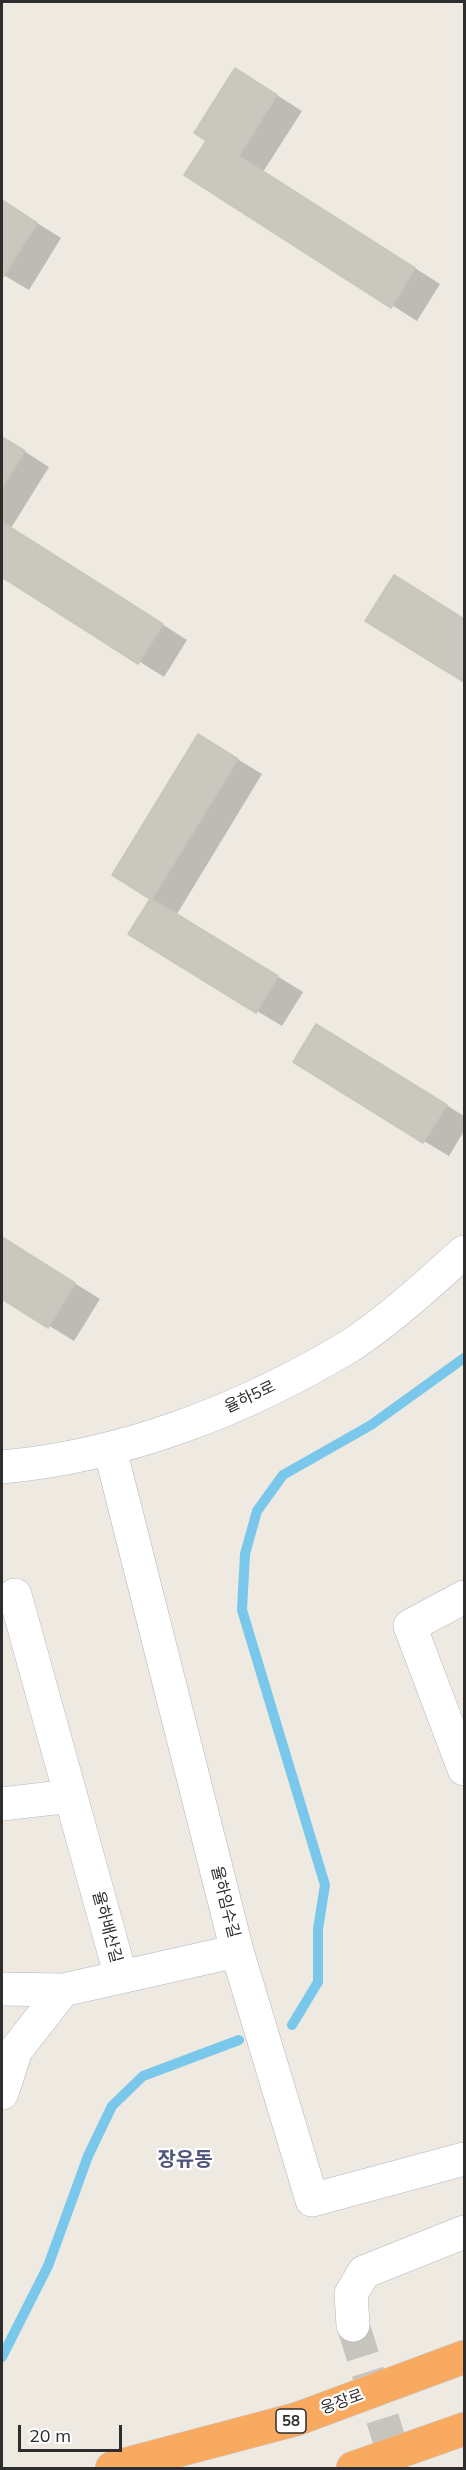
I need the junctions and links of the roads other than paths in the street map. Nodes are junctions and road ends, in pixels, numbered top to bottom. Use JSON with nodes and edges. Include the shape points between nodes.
{"nodes":[{"id":1,"x":465,"y":1252,"type":"edge"},
{"id":2,"x":110,"y":1449,"type":"junction"},
{"id":3,"x":2,"y":1467,"type":"edge"},
{"id":4,"x":465,"y":1597,"type":"edge"},
{"id":5,"x":12,"y":1609,"type":"edge"},
{"id":6,"x":465,"y":1769,"type":"edge"},
{"id":7,"x":70,"y":1796,"type":"junction"},
{"id":8,"x":2,"y":1804,"type":"edge"},
{"id":9,"x":237,"y":1951,"type":"junction"},
{"id":10,"x":121,"y":1977,"type":"junction"},
{"id":11,"x":2,"y":1989,"type":"edge"},
{"id":12,"x":63,"y":1990,"type":"junction"},
{"id":13,"x":9,"y":2037,"type":"edge"},
{"id":14,"x":2,"y":2093,"type":"edge"},
{"id":15,"x":465,"y":2159,"type":"edge"},
{"id":16,"x":465,"y":2232,"type":"edge"},
{"id":17,"x":353,"y":2325,"type":"tunnel mouth"},
{"id":18,"x":465,"y":2357,"type":"edge"},
{"id":19,"x":465,"y":2429,"type":"edge"},
{"id":20,"x":112,"y":2469,"type":"edge"},
{"id":21,"x":352,"y":2469,"type":"edge"}],
"edges":[{"from":1,"to":2,"type":"street","name":"율하5로","via":[[349,1346],[191,1425]]},
{"from":2,"to":3,"type":"street","name":"율하5로","via":[[51,1463]]},
{"from":2,"to":9,"type":"street","name":"율하임수길"},
{"from":4,"to":6,"type":"street","via":[[410,1626]]},
{"from":5,"to":7,"type":"street","name":"율하배산길"},
{"from":7,"to":8,"type":"street"},
{"from":7,"to":10,"type":"street","name":"율하배산길"},
{"from":9,"to":10,"type":"street"},
{"from":9,"to":15,"type":"street","name":"율하임수길","via":[[312,2200]]},
{"from":10,"to":12,"type":"street","name":"율하배산길"},
{"from":11,"to":12,"type":"street","name":"율하배산길"},
{"from":12,"to":13,"type":"street"},
{"from":13,"to":14,"type":"street"},
{"from":16,"to":17,"type":"street","via":[[364,2272],[351,2294]]},
{"from":18,"to":20,"type":"highway","name":"웅장로","number":"58","via":[[297,2419]]},
{"from":19,"to":21,"type":"highway"}]}
